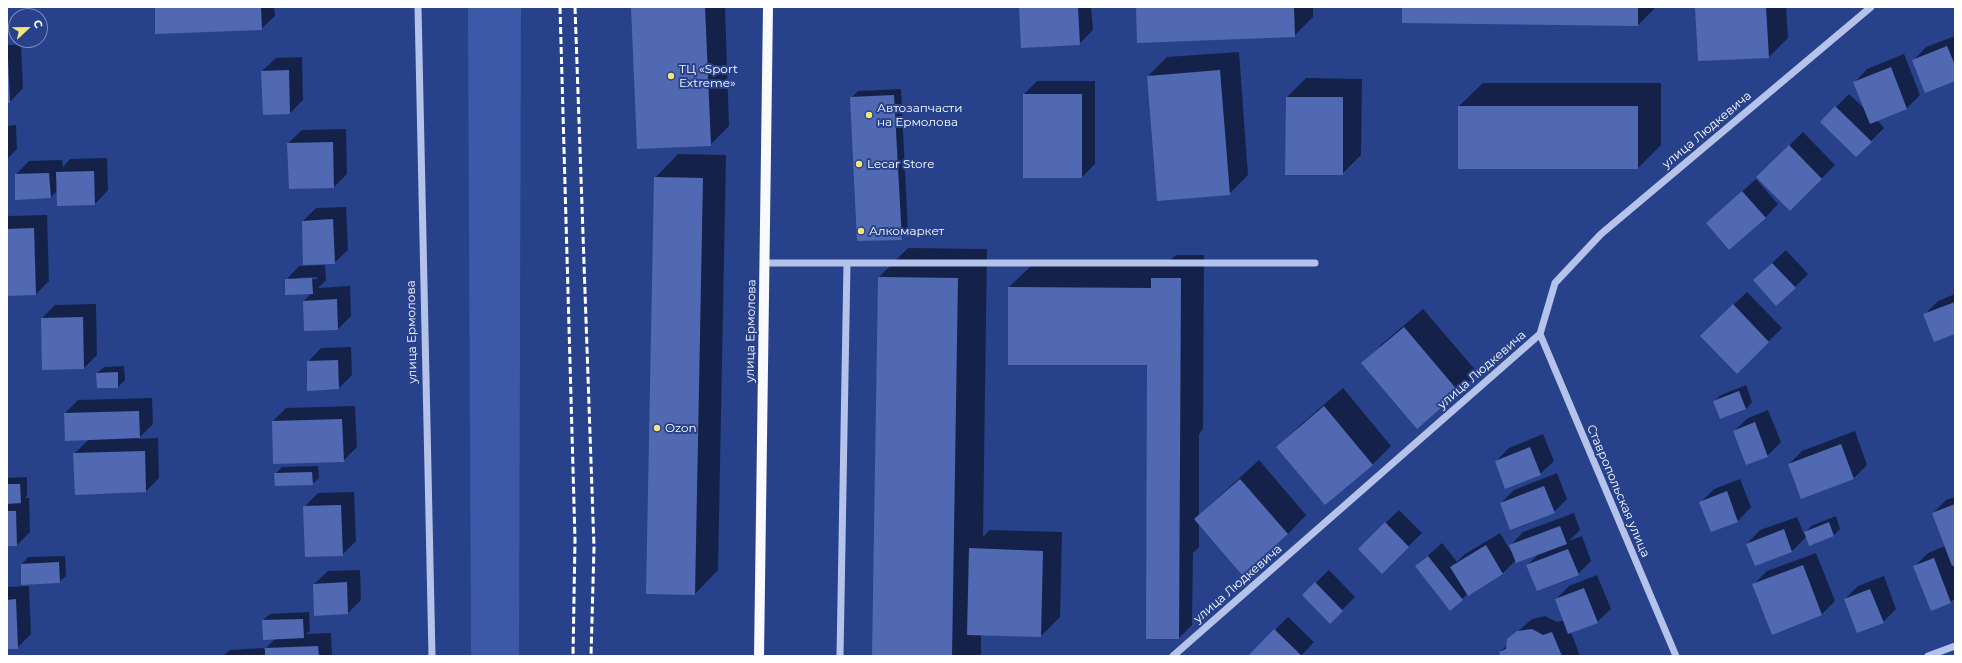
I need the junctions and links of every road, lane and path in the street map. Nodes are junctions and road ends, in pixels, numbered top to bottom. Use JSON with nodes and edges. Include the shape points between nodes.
{"nodes":[{"id":1,"x":418,"y":7,"type":"edge"},
{"id":2,"x":768,"y":7,"type":"edge"},
{"id":3,"x":1871,"y":7,"type":"edge"},
{"id":4,"x":765,"y":263,"type":"junction"},
{"id":5,"x":847,"y":263,"type":"junction"},
{"id":6,"x":1315,"y":263,"type":"dead end"},
{"id":7,"x":1540,"y":334,"type":"junction"},
{"id":8,"x":1955,"y":646,"type":"edge"},
{"id":9,"x":432,"y":656,"type":"edge"},
{"id":10,"x":759,"y":656,"type":"edge"},
{"id":11,"x":840,"y":656,"type":"edge"},
{"id":12,"x":1173,"y":656,"type":"edge"},
{"id":13,"x":1676,"y":656,"type":"edge"},
{"id":14,"x":1928,"y":656,"type":"edge"}],
"edges":[{"from":1,"to":9,"type":"street","name":"улица Ермолова"},
{"from":2,"to":4,"type":"main road","name":"улица Ермолова"},
{"from":3,"to":7,"type":"street","name":"улица Людкевича","via":[[1601,234],[1555,283]]},
{"from":4,"to":5,"type":"street"},
{"from":4,"to":10,"type":"main road","name":"улица Ермолова"},
{"from":5,"to":6,"type":"street"},
{"from":5,"to":11,"type":"street"},
{"from":7,"to":12,"type":"street","name":"улица Людкевича"},
{"from":7,"to":13,"type":"street","name":"Ставропольская улица"},
{"from":8,"to":14,"type":"street"}]}
